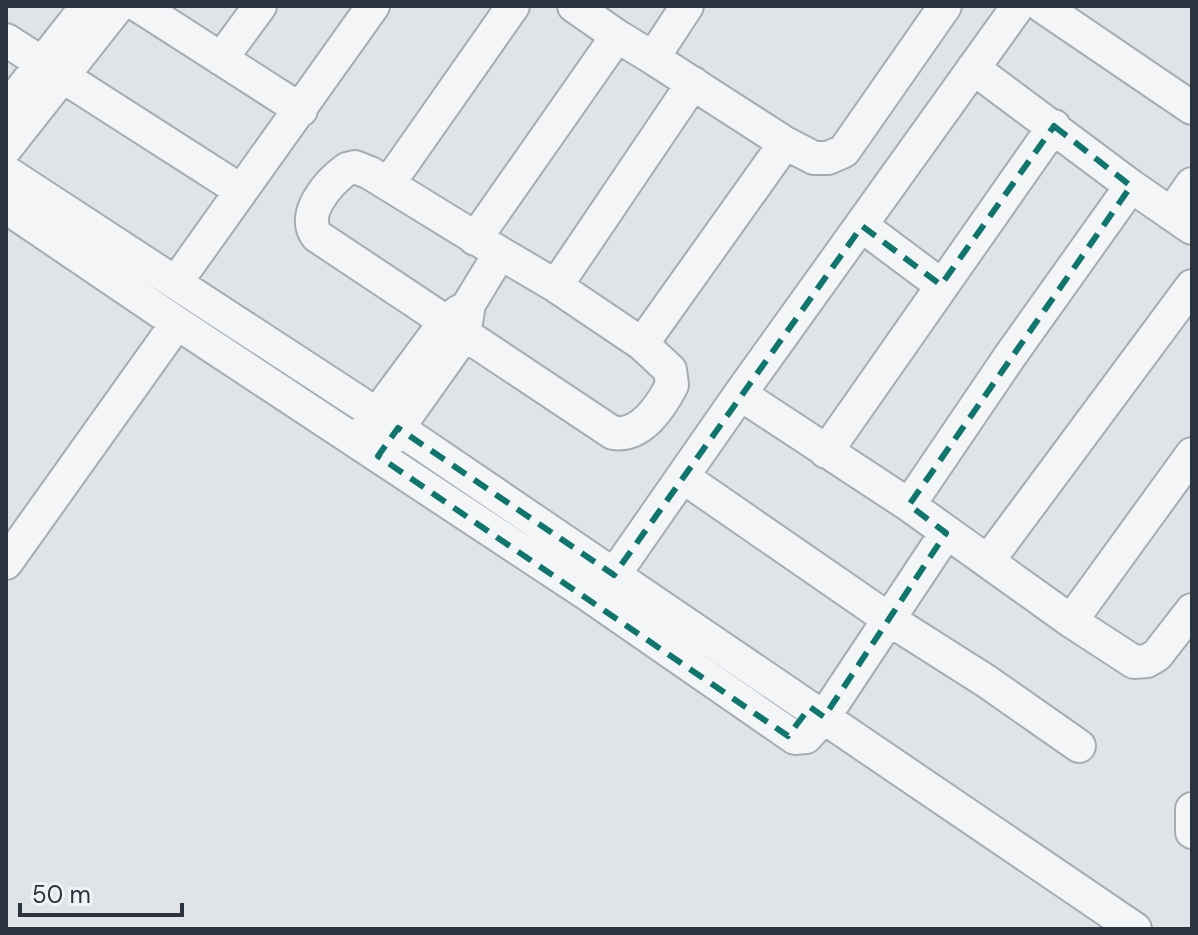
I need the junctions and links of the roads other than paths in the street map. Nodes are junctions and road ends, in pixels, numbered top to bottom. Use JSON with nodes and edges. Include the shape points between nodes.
{"nodes":[{"id":1,"x":87,"y":6,"type":"edge"},
{"id":2,"x":260,"y":6,"type":"edge"},
{"id":3,"x":373,"y":6,"type":"edge"},
{"id":4,"x":513,"y":6,"type":"edge"},
{"id":5,"x":574,"y":6,"type":"edge"},
{"id":6,"x":687,"y":6,"type":"edge"},
{"id":7,"x":945,"y":6,"type":"edge"},
{"id":8,"x":1018,"y":6,"type":"edge"},
{"id":9,"x":1042,"y":6,"type":"edge"},
{"id":10,"x":140,"y":7,"type":"edge"},
{"id":11,"x":617,"y":36,"type":"junction"},
{"id":12,"x":6,"y":40,"type":"edge"},
{"id":13,"x":653,"y":58,"type":"junction"},
{"id":14,"x":221,"y":59,"type":"junction"},
{"id":15,"x":973,"y":68,"type":"junction"},
{"id":16,"x":53,"y":69,"type":"junction"},
{"id":17,"x":693,"y":83,"type":"junction"},
{"id":18,"x":1192,"y":108,"type":"edge"},
{"id":19,"x":6,"y":109,"type":"edge"},
{"id":20,"x":301,"y":110,"type":"junction"},
{"id":21,"x":1054,"y":126,"type":"junction"},
{"id":22,"x":785,"y":143,"type":"junction"},
{"id":23,"x":6,"y":148,"type":"edge"},
{"id":24,"x":6,"y":172,"type":"edge"},
{"id":25,"x":389,"y":183,"type":"junction"},
{"id":26,"x":1192,"y":184,"type":"edge"},
{"id":27,"x":1131,"y":186,"type":"junction"},
{"id":28,"x":240,"y":190,"type":"junction"},
{"id":29,"x":6,"y":207,"type":"edge"},
{"id":30,"x":1182,"y":221,"type":"edge"},
{"id":31,"x":862,"y":226,"type":"junction"},
{"id":32,"x":487,"y":246,"type":"junction"},
{"id":33,"x":177,"y":281,"type":"junction"},
{"id":34,"x":941,"y":285,"type":"junction"},
{"id":35,"x":556,"y":286,"type":"junction"},
{"id":36,"x":1192,"y":286,"type":"edge"},
{"id":37,"x":459,"y":320,"type":"junction"},
{"id":38,"x":177,"y":323,"type":"junction"},
{"id":39,"x":642,"y":344,"type":"junction"},
{"id":40,"x":740,"y":394,"type":"junction"},
{"id":41,"x":388,"y":421,"type":"junction"},
{"id":42,"x":367,"y":448,"type":"junction"},
{"id":43,"x":826,"y":452,"type":"junction"},
{"id":44,"x":1192,"y":454,"type":"edge"},
{"id":45,"x":683,"y":477,"type":"junction"},
{"id":46,"x":929,"y":521,"type":"junction"},
{"id":47,"x":988,"y":561,"type":"junction"},
{"id":48,"x":6,"y":563,"type":"edge"},
{"id":49,"x":614,"y":575,"type":"junction"},
{"id":50,"x":1192,"y":610,"type":"edge"},
{"id":51,"x":883,"y":615,"type":"junction"},
{"id":52,"x":1071,"y":621,"type":"junction"},
{"id":53,"x":817,"y":712,"type":"junction"},
{"id":54,"x":1079,"y":746,"type":"dead end"},
{"id":55,"x":1192,"y":809,"type":"edge"},
{"id":56,"x":1192,"y":832,"type":"edge"},
{"id":57,"x":1135,"y":929,"type":"edge"}],
"edges":[{"from":1,"to":16,"type":"street"},
{"from":2,"to":14,"type":"street"},
{"from":3,"to":20,"type":"street"},
{"from":4,"to":25,"type":"street"},
{"from":5,"to":11,"type":"street"},
{"from":6,"to":13,"type":"street"},
{"from":7,"to":22,"type":"street","via":[[844,151],[814,158]]},
{"from":8,"to":15,"type":"street"},
{"from":9,"to":18,"type":"street"},
{"from":10,"to":14,"type":"street"},
{"from":10,"to":16,"type":"street"},
{"from":11,"to":13,"type":"street"},
{"from":11,"to":32,"type":"street"},
{"from":12,"to":16,"type":"street"},
{"from":13,"to":17,"type":"street"},
{"from":14,"to":20,"type":"street"},
{"from":15,"to":21,"type":"street"},
{"from":15,"to":31,"type":"street"},
{"from":16,"to":19,"type":"street"},
{"from":16,"to":23,"type":"street"},
{"from":16,"to":28,"type":"street"},
{"from":17,"to":22,"type":"street"},
{"from":17,"to":35,"type":"street"},
{"from":20,"to":28,"type":"street"},
{"from":21,"to":27,"type":"street"},
{"from":21,"to":34,"type":"street"},
{"from":22,"to":39,"type":"street"},
{"from":24,"to":33,"type":"street"},
{"from":25,"to":32,"type":"street"},
{"from":25,"to":37,"type":"street","via":[[363,169],[347,169],[312,212],[311,229]]},
{"from":26,"to":30,"type":"street"},
{"from":27,"to":30,"type":"street"},
{"from":27,"to":46,"type":"street","via":[[1010,356]]},
{"from":28,"to":33,"type":"street"},
{"from":29,"to":38,"type":"street"},
{"from":31,"to":34,"type":"street"},
{"from":31,"to":40,"type":"street"},
{"from":32,"to":35,"type":"street"},
{"from":32,"to":37,"type":"street"},
{"from":33,"to":41,"type":"street"},
{"from":34,"to":43,"type":"street"},
{"from":35,"to":39,"type":"street"},
{"from":36,"to":47,"type":"street"},
{"from":37,"to":39,"type":"street","via":[[613,433],[641,428],[672,385],[670,370]]},
{"from":37,"to":41,"type":"street"},
{"from":38,"to":42,"type":"street"},
{"from":38,"to":48,"type":"street"},
{"from":40,"to":43,"type":"street"},
{"from":40,"to":45,"type":"street"},
{"from":41,"to":42,"type":"street"},
{"from":41,"to":49,"type":"street"},
{"from":42,"to":53,"type":"street","via":[[788,736]]},
{"from":43,"to":46,"type":"street"},
{"from":44,"to":52,"type":"street"},
{"from":45,"to":49,"type":"street"},
{"from":45,"to":51,"type":"street"},
{"from":46,"to":47,"type":"street"},
{"from":46,"to":51,"type":"street"},
{"from":47,"to":52,"type":"street"},
{"from":49,"to":53,"type":"street"},
{"from":50,"to":52,"type":"street","via":[[1147,661],[1134,662]]},
{"from":51,"to":53,"type":"street"},
{"from":51,"to":54,"type":"street"},
{"from":53,"to":57,"type":"street"},
{"from":55,"to":56,"type":"street"}]}
